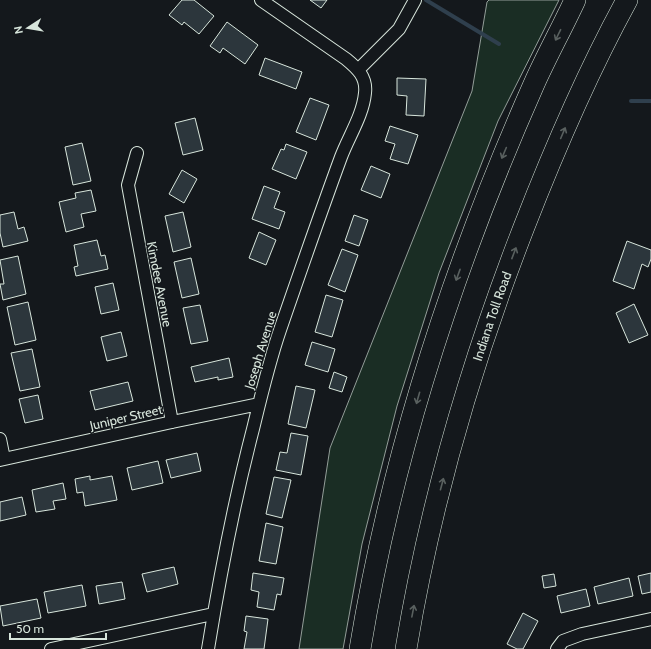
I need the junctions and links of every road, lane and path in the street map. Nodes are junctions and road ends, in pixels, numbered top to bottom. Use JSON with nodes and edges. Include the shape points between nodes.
{"nodes":[{"id":1,"x":261,"y":0,"type":"edge"},
{"id":2,"x":575,"y":0,"type":"edge"},
{"id":3,"x":627,"y":0,"type":"edge"},
{"id":4,"x":413,"y":4,"type":"edge"},
{"id":5,"x":358,"y":70,"type":"junction"},
{"id":6,"x":137,"y":153,"type":"dead end"},
{"id":7,"x":259,"y":404,"type":"junction"},
{"id":8,"x":172,"y":422,"type":"junction"},
{"id":9,"x":0,"y":438,"type":"edge"},
{"id":10,"x":2,"y":459,"type":"edge"},
{"id":11,"x":213,"y":614,"type":"junction"},
{"id":12,"x":651,"y":619,"type":"edge"},
{"id":13,"x":51,"y":649,"type":"edge"},
{"id":14,"x":208,"y":649,"type":"edge"},
{"id":15,"x":360,"y":649,"type":"edge"},
{"id":16,"x":406,"y":649,"type":"edge"},
{"id":17,"x":557,"y":649,"type":"edge"}],
"edges":[{"from":1,"to":5,"type":"street","name":"Joseph Avenue"},
{"from":2,"to":15,"type":"highway","one_way":true,"via":[[535,82],[495,176],[433,348],[405,442],[383,530]]},
{"from":16,"to":3,"type":"highway","name":"Indiana Toll Road","one_way":true,"via":[[429,532],[478,356],[503,282],[544,175]]},
{"from":4,"to":5,"type":"street","via":[[399,29]]},
{"from":5,"to":7,"type":"street","name":"Joseph Avenue","via":[[364,80],[366,91],[363,105],[342,155],[280,332]]},
{"from":6,"to":8,"type":"street","name":"Kimdee Avenue","via":[[128,185]]},
{"from":7,"to":8,"type":"street","name":"Juniper Street"},
{"from":7,"to":11,"type":"street","name":"Joseph Avenue","via":[[231,520]]},
{"from":8,"to":10,"type":"street","name":"Juniper Street"},
{"from":9,"to":10,"type":"street"},
{"from":11,"to":13,"type":"street"},
{"from":11,"to":14,"type":"street","name":"Joseph Avenue"},
{"from":12,"to":17,"type":"street","via":[[582,634],[563,641]]}]}
